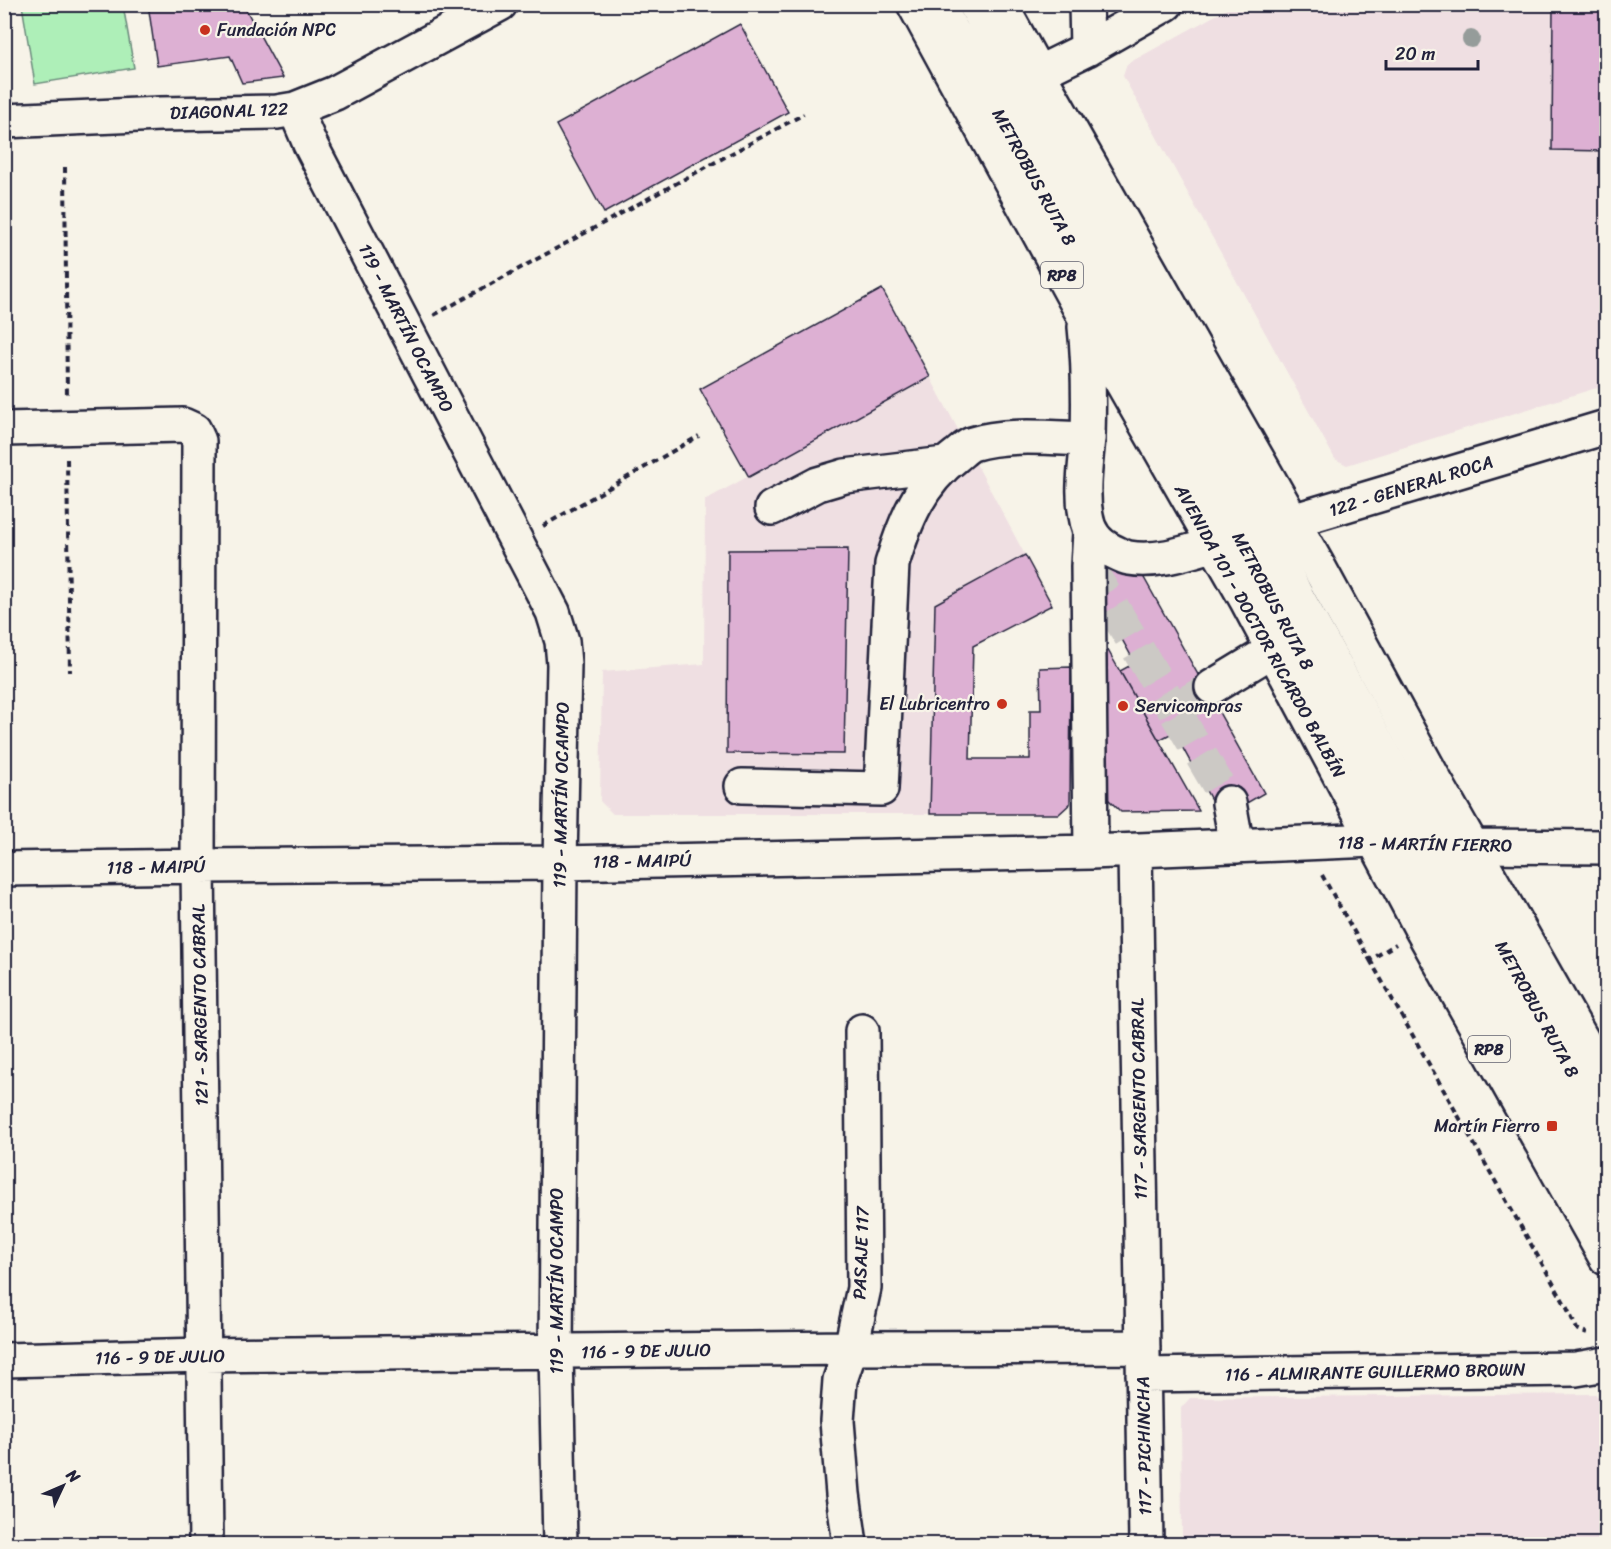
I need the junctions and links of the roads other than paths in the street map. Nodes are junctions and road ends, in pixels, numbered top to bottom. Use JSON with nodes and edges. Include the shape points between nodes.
{"nodes":[{"id":1,"x":500,"y":4,"type":"edge"},
{"id":2,"x":914,"y":4,"type":"edge"},
{"id":3,"x":937,"y":4,"type":"edge"},
{"id":4,"x":975,"y":4,"type":"edge"},
{"id":5,"x":1000,"y":4,"type":"edge"},
{"id":6,"x":1086,"y":4,"type":"edge"},
{"id":7,"x":1166,"y":4,"type":"edge"},
{"id":8,"x":1087,"y":49,"type":"junction"},
{"id":9,"x":1038,"y":73,"type":"junction"},
{"id":10,"x":295,"y":109,"type":"junction"},
{"id":11,"x":4,"y":121,"type":"edge"},
{"id":12,"x":1084,"y":316,"type":"junction"},
{"id":13,"x":1606,"y":427,"type":"edge"},
{"id":14,"x":4,"y":429,"type":"edge"},
{"id":15,"x":1088,"y":438,"type":"junction"},
{"id":16,"x":945,"y":464,"type":"junction"},
{"id":17,"x":772,"y":508,"type":"dead end"},
{"id":18,"x":1090,"y":532,"type":"junction"},
{"id":19,"x":1252,"y":532,"type":"junction"},
{"id":20,"x":1273,"y":650,"type":"junction"},
{"id":21,"x":1212,"y":687,"type":"tunnel mouth"},
{"id":22,"x":742,"y":786,"type":"dead end"},
{"id":23,"x":1229,"y":802,"type":"tunnel mouth"},
{"id":24,"x":1390,"y":840,"type":"junction"},
{"id":25,"x":1439,"y":844,"type":"junction"},
{"id":26,"x":1237,"y":846,"type":"junction"},
{"id":27,"x":1473,"y":846,"type":"junction"},
{"id":28,"x":1606,"y":847,"type":"edge"},
{"id":29,"x":1135,"y":851,"type":"junction"},
{"id":30,"x":1091,"y":852,"type":"junction"},
{"id":31,"x":560,"y":863,"type":"junction"},
{"id":32,"x":198,"y":866,"type":"junction"},
{"id":33,"x":4,"y":869,"type":"edge"},
{"id":34,"x":862,"y":1031,"type":"dead end"},
{"id":35,"x":1606,"y":1082,"type":"edge"},
{"id":36,"x":1606,"y":1135,"type":"edge"},
{"id":37,"x":1606,"y":1198,"type":"edge"},
{"id":38,"x":1606,"y":1258,"type":"edge"},
{"id":39,"x":851,"y":1348,"type":"junction"},
{"id":40,"x":1600,"y":1350,"type":"edge"},
{"id":41,"x":556,"y":1352,"type":"junction"},
{"id":42,"x":204,"y":1355,"type":"junction"},
{"id":43,"x":4,"y":1360,"type":"edge"},
{"id":44,"x":1143,"y":1361,"type":"junction"},
{"id":45,"x":206,"y":1545,"type":"edge"},
{"id":46,"x":561,"y":1545,"type":"edge"},
{"id":47,"x":850,"y":1545,"type":"edge"},
{"id":48,"x":1146,"y":1545,"type":"edge"}],
"edges":[{"from":1,"to":10,"type":"street","name":"DIAGONAL 122","via":[[335,93]]},
{"from":2,"to":12,"type":"street","name":"AVENIDA 101 - DOCTOR RICARDO BALBÍN","number":"RP8"},
{"from":3,"to":19,"type":"street","name":"METROBUS RUTA 8","via":[[1211,492]]},
{"from":4,"to":19,"type":"street","name":"METROBUS RUTA 8"},
{"from":5,"to":9,"type":"street","name":"AVENIDA 101 - DOCTOR RICARDO BALBÍN","number":"RP8"},
{"from":6,"to":8,"type":"street"},
{"from":7,"to":8,"type":"street"},
{"from":8,"to":9,"type":"street"},
{"from":9,"to":19,"type":"street","name":"AVENIDA 101 - DOCTOR RICARDO BALBÍN","number":"RP8"},
{"from":10,"to":11,"type":"street","name":"DIAGONAL 122"},
{"from":10,"to":31,"type":"street","name":"119 - MARTÍN OCAMPO","via":[[553,612],[562,641],[564,676]]},
{"from":12,"to":15,"type":"street","via":[[1089,360]]},
{"from":12,"to":19,"type":"street","name":"AVENIDA 101 - DOCTOR RICARDO BALBÍN","number":"RP8"},
{"from":13,"to":19,"type":"street","name":"122 - GENERAL ROCA"},
{"from":14,"to":32,"type":"street","name":"121 - SARGENTO CABRAL","via":[[183,425],[194,430],[199,441]]},
{"from":15,"to":16,"type":"street","via":[[990,440],[970,445]]},
{"from":15,"to":18,"type":"street","via":[[1083,498]]},
{"from":16,"to":17,"type":"street","via":[[845,476],[818,484]]},
{"from":16,"to":22,"type":"street","via":[[914,503],[892,564],[881,789]]},
{"from":18,"to":19,"type":"street","name":"122 - GENERAL ROCA","via":[[1105,547],[1128,558],[1185,553]]},
{"from":18,"to":30,"type":"street"},
{"from":19,"to":20,"type":"street","name":"AVENIDA 101 - DOCTOR RICARDO BALBÍN","number":"RP8"},
{"from":19,"to":24,"type":"street","name":"METROBUS RUTA 8","via":[[1372,785]]},
{"from":19,"to":25,"type":"street","name":"METROBUS RUTA 8","via":[[1291,586],[1393,771]]},
{"from":19,"to":27,"type":"street","name":"AVENIDA 101 - DOCTOR RICARDO BALBÍN","number":"RP8","via":[[1434,779]]},
{"from":20,"to":21,"type":"street"},
{"from":20,"to":24,"type":"street","name":"AVENIDA 101 - DOCTOR RICARDO BALBÍN","number":"RP8"},
{"from":23,"to":26,"type":"street"},
{"from":24,"to":25,"type":"street","name":"118 - MARTÍN FIERRO"},
{"from":24,"to":26,"type":"street","name":"118 - MARTÍN FIERRO"},
{"from":24,"to":37,"type":"street","name":"METROBUS RUTA 8","via":[[1450,914]]},
{"from":24,"to":38,"type":"street","name":"AVENIDA 101 - DOCTOR RICARDO BALBÍN","number":"RP8","via":[[1421,928]]},
{"from":25,"to":27,"type":"street","name":"118 - MARTÍN FIERRO"},
{"from":25,"to":36,"type":"street","name":"METROBUS RUTA 8","via":[[1481,908]]},
{"from":26,"to":29,"type":"street","name":"118 - MARTÍN FIERRO"},
{"from":27,"to":28,"type":"street","name":"118 - MARTÍN FIERRO"},
{"from":27,"to":35,"type":"street","name":"AVENIDA 101 - DOCTOR RICARDO BALBÍN","number":"RP8"},
{"from":29,"to":30,"type":"street","name":"118 - MAIPÚ"},
{"from":29,"to":44,"type":"street","name":"117 - SARGENTO CABRAL"},
{"from":30,"to":31,"type":"street","name":"118 - MAIPÚ"},
{"from":31,"to":32,"type":"street","name":"118 - MAIPÚ"},
{"from":31,"to":41,"type":"street","name":"119 - MARTÍN OCAMPO"},
{"from":32,"to":33,"type":"street","name":"118 - MAIPÚ"},
{"from":32,"to":42,"type":"street","name":"121 - SARGENTO CABRAL"},
{"from":34,"to":39,"type":"street","name":"PASAJE 117","via":[[864,1288]]},
{"from":39,"to":41,"type":"street","name":"116 - 9 DE JULIO"},
{"from":39,"to":44,"type":"street","name":"116 - 9 DE JULIO"},
{"from":39,"to":47,"type":"street","name":"PASAJE 117","via":[[840,1380],[837,1421]]},
{"from":40,"to":44,"type":"street","name":"116 - ALMIRANTE GUILLERMO BROWN","via":[[1576,1369]]},
{"from":41,"to":42,"type":"street","name":"116 - 9 DE JULIO"},
{"from":41,"to":46,"type":"street","name":"119 - MARTÍN OCAMPO"},
{"from":42,"to":43,"type":"street","name":"116 - 9 DE JULIO"},
{"from":42,"to":45,"type":"street","name":"121 - SARGENTO CABRAL"},
{"from":44,"to":48,"type":"street","name":"117 - PICHINCHA"}]}
